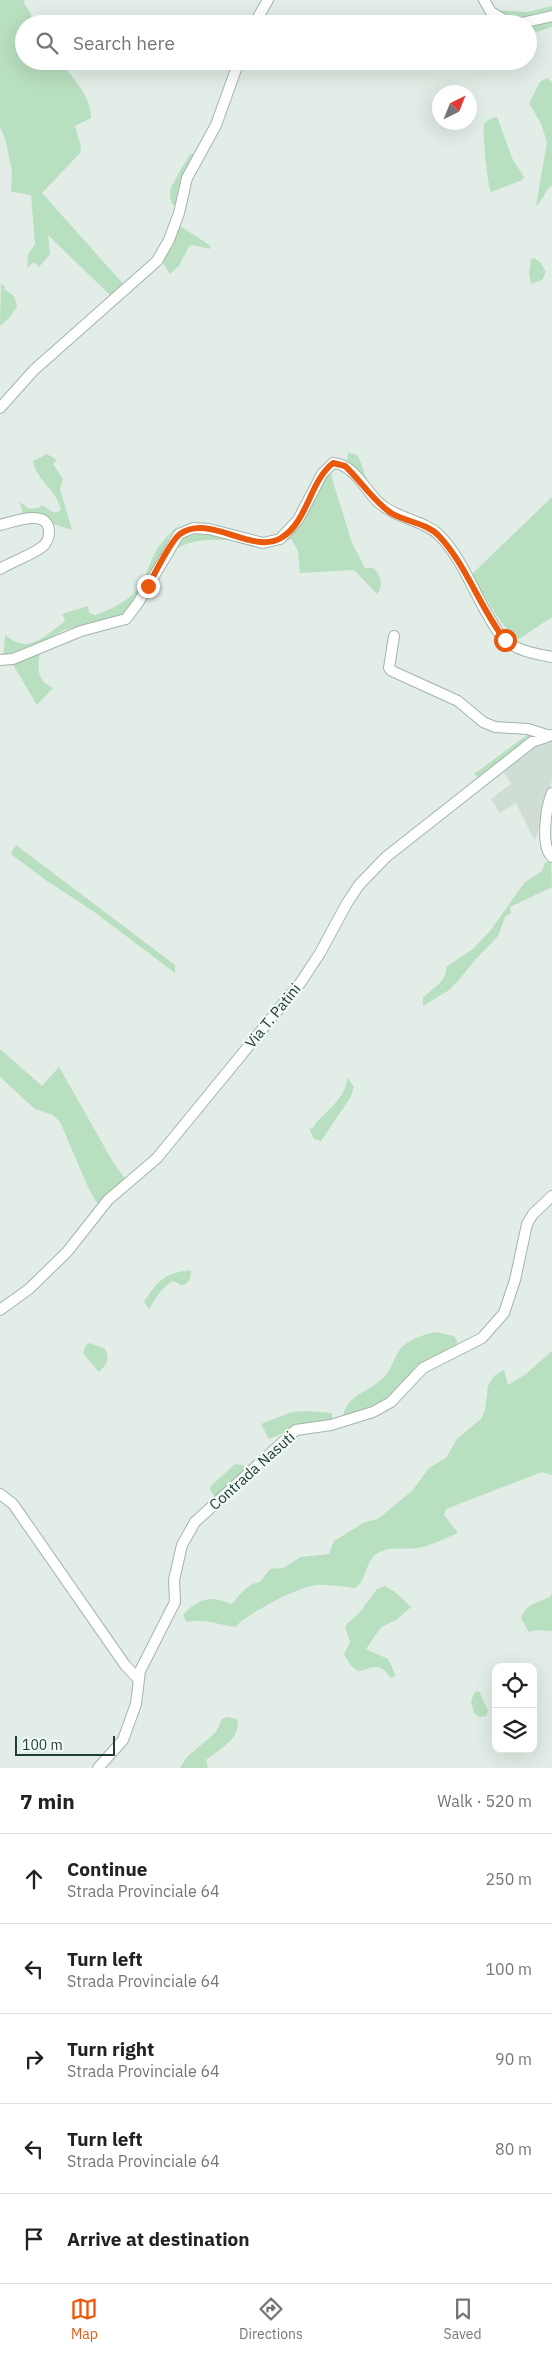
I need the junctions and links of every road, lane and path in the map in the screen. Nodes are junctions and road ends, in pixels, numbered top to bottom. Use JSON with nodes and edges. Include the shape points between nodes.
{"nodes":[{"id":1,"x":268,"y":0,"type":"edge"},
{"id":2,"x":484,"y":0,"type":"edge"},
{"id":3,"x":259,"y":15,"type":"edge"},
{"id":4,"x":496,"y":15,"type":"edge"},
{"id":5,"x":552,"y":16,"type":"edge"},
{"id":6,"x":537,"y":19,"type":"edge"},
{"id":7,"x":236,"y":70,"type":"edge"},
{"id":8,"x":0,"y":408,"type":"edge"},
{"id":9,"x":0,"y":525,"type":"edge"},
{"id":10,"x":0,"y":568,"type":"edge"},
{"id":11,"x":394,"y":636,"type":"dead end"},
{"id":12,"x":552,"y":658,"type":"edge"},
{"id":13,"x":0,"y":660,"type":"edge"},
{"id":14,"x":551,"y":736,"type":"edge"},
{"id":15,"x":552,"y":793,"type":"edge"},
{"id":16,"x":550,"y":856,"type":"edge"},
{"id":17,"x":552,"y":1196,"type":"edge"},
{"id":18,"x":0,"y":1310,"type":"edge"},
{"id":19,"x":0,"y":1494,"type":"edge"},
{"id":20,"x":139,"y":1680,"type":"junction"},
{"id":21,"x":98,"y":1768,"type":"edge"}],
"edges":[{"from":1,"to":3,"type":"street"},
{"from":2,"to":4,"type":"street"},
{"from":5,"to":6,"type":"street"},
{"from":7,"to":8,"type":"street","via":[[216,125],[187,178],[179,213],[157,261],[34,370]]},
{"from":9,"to":10,"type":"street","via":[[36,517],[48,526],[49,531],[42,546]]},
{"from":11,"to":14,"type":"street","via":[[389,668],[392,671],[458,701],[483,722],[495,727],[528,729]]},
{"from":12,"to":13,"type":"street","via":[[505,640],[452,552],[438,535],[391,513],[345,466],[333,463],[322,474],[298,520],[280,539],[263,543],[193,528],[179,534],[126,619],[81,631]]},
{"from":14,"to":18,"type":"street","name":"Via T. Patini","via":[[532,742],[386,857],[347,903],[301,982],[157,1158],[108,1200],[67,1252],[29,1289]]},
{"from":15,"to":16,"type":"street","via":[[545,843]]},
{"from":17,"to":20,"type":"street","name":"Contrada Nasuti","via":[[527,1224],[504,1313],[482,1338],[423,1368],[391,1402],[373,1412],[330,1425],[296,1430],[196,1522],[182,1545],[174,1580],[175,1602]]},
{"from":19,"to":20,"type":"street","via":[[13,1504],[125,1665]]},
{"from":20,"to":21,"type":"street","name":"Contrada Nasuti","via":[[136,1704],[123,1740]]}]}
